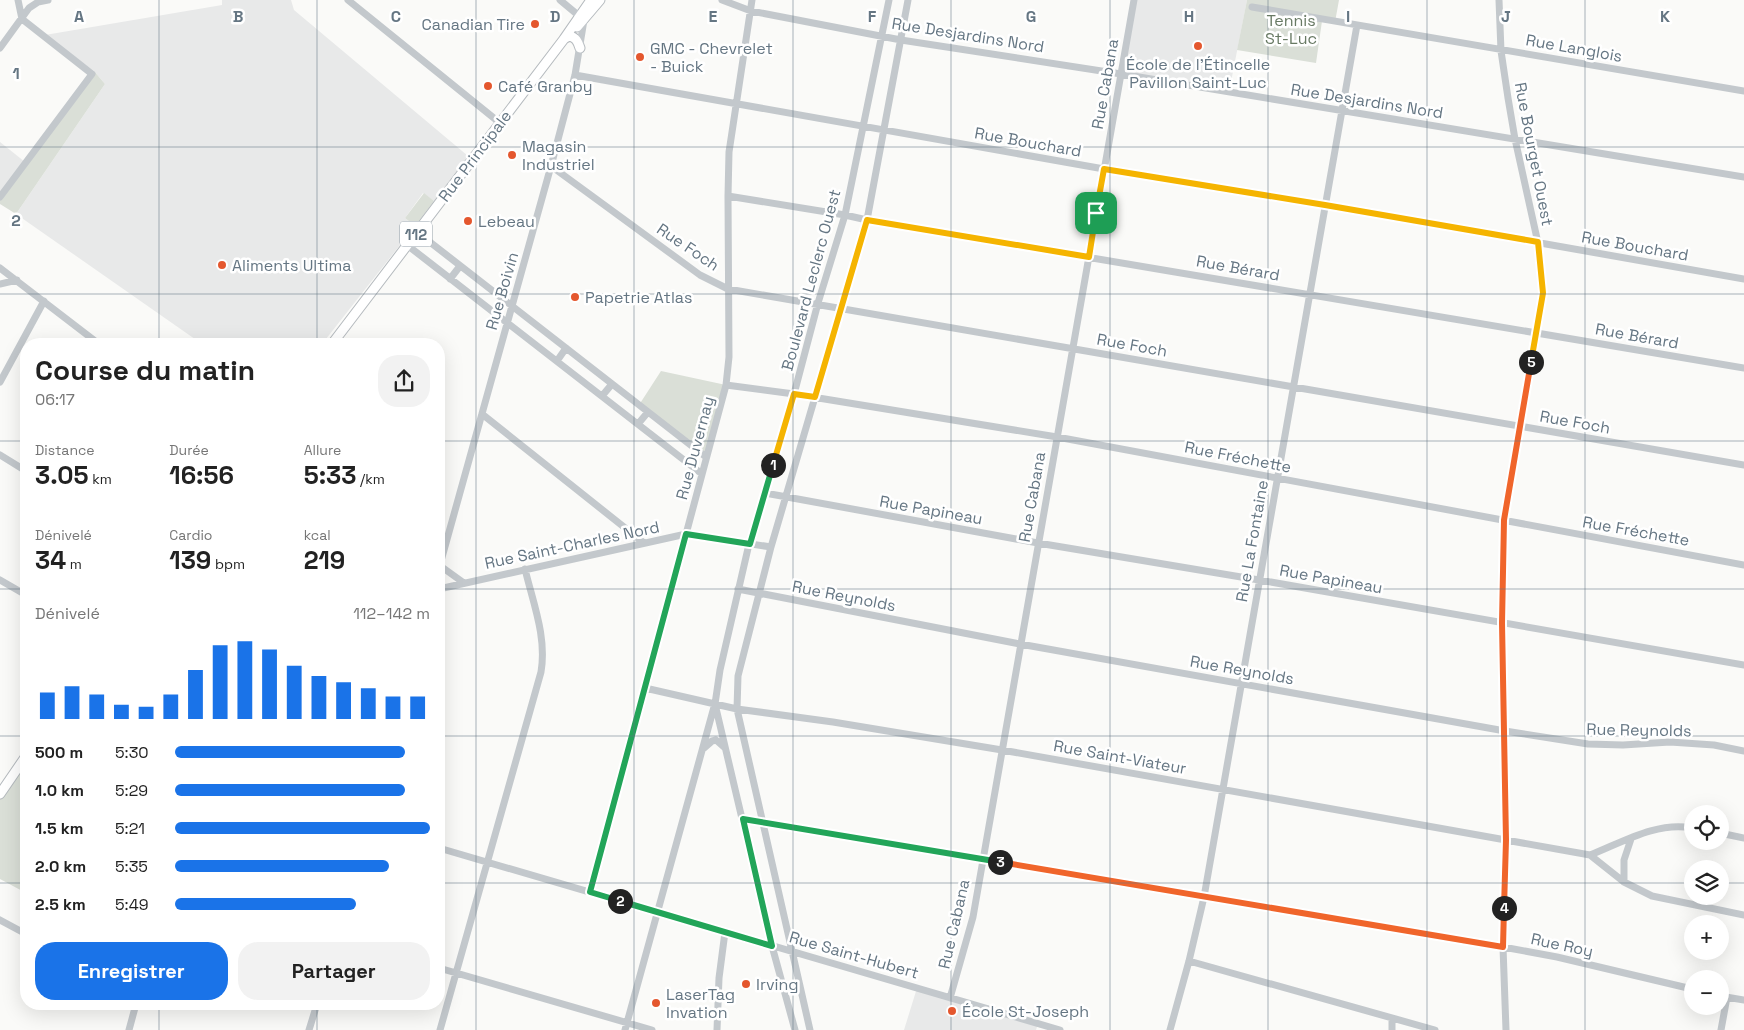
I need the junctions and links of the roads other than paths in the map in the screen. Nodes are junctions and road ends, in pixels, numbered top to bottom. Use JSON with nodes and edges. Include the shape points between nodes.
{"nodes":[{"id":1,"x":18,"y":0,"type":"edge"},
{"id":2,"x":48,"y":0,"type":"edge"},
{"id":3,"x":348,"y":0,"type":"edge"},
{"id":4,"x":560,"y":0,"type":"edge"},
{"id":5,"x":591,"y":0,"type":"edge"},
{"id":6,"x":600,"y":0,"type":"edge"},
{"id":7,"x":722,"y":0,"type":"edge"},
{"id":8,"x":752,"y":0,"type":"edge"},
{"id":9,"x":889,"y":0,"type":"edge"},
{"id":10,"x":908,"y":0,"type":"edge"},
{"id":11,"x":1134,"y":0,"type":"edge"},
{"id":12,"x":1499,"y":0,"type":"edge"},
{"id":13,"x":1252,"y":7,"type":"dead end"},
{"id":14,"x":750,"y":11,"type":"junction"},
{"id":15,"x":582,"y":17,"type":"junction"},
{"id":16,"x":22,"y":19,"type":"junction"},
{"id":17,"x":1357,"y":25,"type":"junction"},
{"id":18,"x":882,"y":36,"type":"junction"},
{"id":19,"x":564,"y":39,"type":"junction"},
{"id":20,"x":901,"y":40,"type":"junction"},
{"id":21,"x":0,"y":48,"type":"edge"},
{"id":22,"x":580,"y":48,"type":"junction"},
{"id":23,"x":1501,"y":50,"type":"junction"},
{"id":24,"x":1121,"y":74,"type":"junction"},
{"id":25,"x":575,"y":75,"type":"junction"},
{"id":26,"x":1744,"y":91,"type":"edge"},
{"id":27,"x":736,"y":103,"type":"junction"},
{"id":28,"x":1342,"y":110,"type":"junction"},
{"id":29,"x":500,"y":123,"type":"junction"},
{"id":30,"x":864,"y":126,"type":"junction"},
{"id":31,"x":885,"y":131,"type":"junction"},
{"id":32,"x":1514,"y":139,"type":"junction"},
{"id":33,"x":551,"y":166,"type":"junction"},
{"id":34,"x":1104,"y":169,"type":"junction"},
{"id":35,"x":1744,"y":178,"type":"edge"},
{"id":36,"x":728,"y":196,"type":"junction"},
{"id":37,"x":0,"y":197,"type":"edge"},
{"id":38,"x":1325,"y":205,"type":"junction"},
{"id":39,"x":845,"y":215,"type":"junction"},
{"id":40,"x":867,"y":220,"type":"junction"},
{"id":41,"x":417,"y":232,"type":"junction"},
{"id":42,"x":1538,"y":242,"type":"junction"},
{"id":43,"x":407,"y":245,"type":"junction"},
{"id":44,"x":1089,"y":257,"type":"junction"},
{"id":45,"x":460,"y":266,"type":"junction"},
{"id":46,"x":0,"y":268,"type":"edge"},
{"id":47,"x":450,"y":279,"type":"junction"},
{"id":48,"x":1744,"y":279,"type":"edge"},
{"id":49,"x":16,"y":280,"type":"junction"},
{"id":50,"x":0,"y":284,"type":"edge"},
{"id":51,"x":728,"y":289,"type":"junction"},
{"id":52,"x":1310,"y":294,"type":"junction"},
{"id":53,"x":44,"y":301,"type":"junction"},
{"id":54,"x":818,"y":303,"type":"junction"},
{"id":55,"x":512,"y":306,"type":"junction"},
{"id":56,"x":842,"y":308,"type":"junction"},
{"id":57,"x":508,"y":323,"type":"junction"},
{"id":58,"x":1536,"y":333,"type":"junction"},
{"id":59,"x":24,"y":338,"type":"edge"},
{"id":60,"x":91,"y":338,"type":"edge"},
{"id":61,"x":337,"y":338,"type":"edge"},
{"id":62,"x":20,"y":345,"type":"edge"},
{"id":63,"x":566,"y":348,"type":"junction"},
{"id":64,"x":1072,"y":349,"type":"junction"},
{"id":65,"x":557,"y":361,"type":"junction"},
{"id":66,"x":1744,"y":368,"type":"edge"},
{"id":67,"x":0,"y":382,"type":"edge"},
{"id":68,"x":612,"y":384,"type":"junction"},
{"id":69,"x":726,"y":385,"type":"junction"},
{"id":70,"x":1293,"y":387,"type":"junction"},
{"id":71,"x":794,"y":394,"type":"junction"},
{"id":72,"x":602,"y":396,"type":"junction"},
{"id":73,"x":815,"y":397,"type":"junction"},
{"id":74,"x":648,"y":412,"type":"junction"},
{"id":75,"x":482,"y":414,"type":"junction"},
{"id":76,"x":638,"y":424,"type":"junction"},
{"id":77,"x":1518,"y":426,"type":"junction"},
{"id":78,"x":1057,"y":437,"type":"junction"},
{"id":79,"x":0,"y":455,"type":"edge"},
{"id":80,"x":706,"y":458,"type":"junction"},
{"id":81,"x":1744,"y":465,"type":"edge"},
{"id":82,"x":20,"y":468,"type":"edge"},
{"id":83,"x":702,"y":474,"type":"junction"},
{"id":84,"x":1277,"y":478,"type":"junction"},
{"id":85,"x":764,"y":493,"type":"junction"},
{"id":86,"x":786,"y":497,"type":"junction"},
{"id":87,"x":1504,"y":520,"type":"junction"},
{"id":88,"x":686,"y":534,"type":"junction"},
{"id":89,"x":644,"y":543,"type":"junction"},
{"id":90,"x":1038,"y":543,"type":"junction"},
{"id":91,"x":750,"y":544,"type":"junction"},
{"id":92,"x":445,"y":545,"type":"edge"},
{"id":93,"x":771,"y":547,"type":"junction"},
{"id":94,"x":1744,"y":565,"type":"edge"},
{"id":95,"x":445,"y":570,"type":"edge"},
{"id":96,"x":525,"y":570,"type":"junction"},
{"id":97,"x":0,"y":580,"type":"edge"},
{"id":98,"x":1260,"y":580,"type":"junction"},
{"id":99,"x":464,"y":583,"type":"junction"},
{"id":100,"x":445,"y":588,"type":"edge"},
{"id":101,"x":738,"y":590,"type":"junction"},
{"id":102,"x":20,"y":592,"type":"edge"},
{"id":103,"x":758,"y":594,"type":"junction"},
{"id":104,"x":1502,"y":623,"type":"junction"},
{"id":105,"x":1020,"y":644,"type":"junction"},
{"id":106,"x":1744,"y":665,"type":"edge"},
{"id":107,"x":1241,"y":683,"type":"junction"},
{"id":108,"x":645,"y":688,"type":"junction"},
{"id":109,"x":715,"y":704,"type":"junction"},
{"id":110,"x":737,"y":709,"type":"junction"},
{"id":111,"x":1505,"y":731,"type":"junction"},
{"id":112,"x":704,"y":748,"type":"junction"},
{"id":113,"x":726,"y":748,"type":"junction"},
{"id":114,"x":1002,"y":750,"type":"junction"},
{"id":115,"x":1744,"y":751,"type":"edge"},
{"id":116,"x":20,"y":765,"type":"edge"},
{"id":117,"x":1223,"y":789,"type":"junction"},
{"id":118,"x":0,"y":794,"type":"edge"},
{"id":119,"x":743,"y":819,"type":"junction"},
{"id":120,"x":762,"y":822,"type":"junction"},
{"id":121,"x":1684,"y":827,"type":"edge"},
{"id":122,"x":1729,"y":835,"type":"edge"},
{"id":123,"x":1744,"y":838,"type":"edge"},
{"id":124,"x":1631,"y":839,"type":"junction"},
{"id":125,"x":1506,"y":840,"type":"junction"},
{"id":126,"x":445,"y":850,"type":"edge"},
{"id":127,"x":1590,"y":855,"type":"junction"},
{"id":128,"x":982,"y":860,"type":"junction"},
{"id":129,"x":488,"y":862,"type":"junction"},
{"id":130,"x":1624,"y":882,"type":"junction"},
{"id":131,"x":590,"y":892,"type":"junction"},
{"id":132,"x":1204,"y":897,"type":"junction"},
{"id":133,"x":658,"y":912,"type":"junction"},
{"id":134,"x":1744,"y":915,"type":"edge"},
{"id":135,"x":0,"y":920,"type":"edge"},
{"id":136,"x":20,"y":931,"type":"edge"},
{"id":137,"x":726,"y":932,"type":"junction"},
{"id":138,"x":772,"y":946,"type":"junction"},
{"id":139,"x":1503,"y":947,"type":"junction"},
{"id":140,"x":793,"y":952,"type":"junction"},
{"id":141,"x":1189,"y":961,"type":"junction"},
{"id":142,"x":445,"y":970,"type":"edge"},
{"id":143,"x":455,"y":973,"type":"junction"},
{"id":144,"x":1684,"y":987,"type":"edge"},
{"id":145,"x":1729,"y":997,"type":"edge"},
{"id":146,"x":950,"y":998,"type":"junction"},
{"id":147,"x":1744,"y":1000,"type":"edge"},
{"id":148,"x":134,"y":1010,"type":"edge"},
{"id":149,"x":315,"y":1010,"type":"edge"},
{"id":150,"x":1722,"y":1015,"type":"edge"},
{"id":151,"x":1392,"y":1019,"type":"junction"},
{"id":152,"x":626,"y":1026,"type":"edge"},
{"id":153,"x":129,"y":1030,"type":"edge"},
{"id":154,"x":309,"y":1030,"type":"edge"},
{"id":155,"x":440,"y":1030,"type":"edge"},
{"id":156,"x":652,"y":1030,"type":"edge"},
{"id":157,"x":717,"y":1030,"type":"edge"},
{"id":158,"x":795,"y":1030,"type":"edge"},
{"id":159,"x":810,"y":1030,"type":"edge"},
{"id":160,"x":1060,"y":1030,"type":"edge"},
{"id":161,"x":1170,"y":1030,"type":"edge"},
{"id":162,"x":1392,"y":1030,"type":"edge"},
{"id":163,"x":1435,"y":1030,"type":"edge"},
{"id":164,"x":1506,"y":1030,"type":"edge"},
{"id":165,"x":1721,"y":1030,"type":"edge"}],
"edges":[{"from":1,"to":16,"type":"street"},
{"from":2,"to":16,"type":"street","via":[[28,8]]},
{"from":3,"to":29,"type":"street"},
{"from":4,"to":15,"type":"street"},
{"from":5,"to":15,"type":"main road","name":"Rue Principale","number":"112"},
{"from":6,"to":15,"type":"main road","name":"Rue Principale","number":"112"},
{"from":7,"to":14,"type":"street","name":"Rue Desjardins Nord"},
{"from":8,"to":14,"type":"street","name":"Rue Duvernay"},
{"from":9,"to":18,"type":"street","name":"Boulevard Leclerc Ouest"},
{"from":10,"to":20,"type":"street"},
{"from":11,"to":24,"type":"street","name":"Rue Cabana"},
{"from":12,"to":23,"type":"street","name":"Rue Bourget Ouest"},
{"from":13,"to":17,"type":"street","name":"Rue Langlois"},
{"from":14,"to":18,"type":"street","name":"Rue Desjardins Nord"},
{"from":14,"to":27,"type":"street","name":"Rue Duvernay"},
{"from":15,"to":19,"type":"main road","name":"Rue Principale","number":"112"},
{"from":15,"to":22,"type":"street","name":"Rue Boivin"},
{"from":16,"to":21,"type":"street"},
{"from":16,"to":37,"type":"street","via":[[92,74]]},
{"from":17,"to":23,"type":"street","name":"Rue Langlois"},
{"from":17,"to":28,"type":"street","name":"Rue La Fontaine"},
{"from":18,"to":20,"type":"street","name":"Rue Desjardins Nord"},
{"from":18,"to":30,"type":"street","name":"Boulevard Leclerc Ouest"},
{"from":19,"to":22,"type":"main road","via":[[569,36],[577,39]]},
{"from":19,"to":29,"type":"main road","name":"Rue Principale","number":"112"},
{"from":20,"to":24,"type":"street","name":"Rue Desjardins Nord"},
{"from":20,"to":31,"type":"street"},
{"from":22,"to":25,"type":"street","name":"Rue Boivin"},
{"from":23,"to":26,"type":"street","name":"Rue Langlois"},
{"from":23,"to":32,"type":"street","name":"Rue Bourget Ouest"},
{"from":24,"to":28,"type":"street","name":"Rue Desjardins Nord"},
{"from":24,"to":34,"type":"street","name":"Rue Cabana"},
{"from":25,"to":27,"type":"street","name":"Rue Bouchard"},
{"from":25,"to":33,"type":"street","name":"Rue Boivin"},
{"from":27,"to":30,"type":"street","name":"Rue Bouchard"},
{"from":27,"to":36,"type":"street","name":"Rue Duvernay","via":[[729,152]]},
{"from":28,"to":32,"type":"street","name":"Rue Desjardins Nord"},
{"from":28,"to":38,"type":"street","name":"Rue La Fontaine"},
{"from":29,"to":41,"type":"main road","name":"Rue Principale","number":"112"},
{"from":30,"to":31,"type":"street","name":"Rue Bouchard"},
{"from":30,"to":39,"type":"street","name":"Boulevard Leclerc Ouest"},
{"from":31,"to":34,"type":"street","name":"Rue Bouchard"},
{"from":31,"to":40,"type":"street"},
{"from":32,"to":35,"type":"street","name":"Rue Desjardins Nord"},
{"from":32,"to":42,"type":"street","name":"Rue Bourget Ouest"},
{"from":33,"to":51,"type":"street","name":"Rue Foch","via":[[700,275]]},
{"from":33,"to":55,"type":"street","name":"Rue Boivin"},
{"from":34,"to":38,"type":"street","name":"Rue Bouchard"},
{"from":34,"to":44,"type":"street","name":"Rue Cabana"},
{"from":36,"to":39,"type":"street","name":"Rue Bérard"},
{"from":36,"to":51,"type":"street","name":"Rue Duvernay"},
{"from":38,"to":42,"type":"street","name":"Rue Bouchard"},
{"from":38,"to":52,"type":"street","name":"Rue La Fontaine"},
{"from":39,"to":40,"type":"street","name":"Rue Bérard"},
{"from":39,"to":54,"type":"street","name":"Boulevard Leclerc Ouest"},
{"from":40,"to":44,"type":"street","name":"Rue Bérard"},
{"from":40,"to":56,"type":"street"},
{"from":41,"to":43,"type":"main road","name":"Rue Principale","number":"112"},
{"from":41,"to":45,"type":"street"},
{"from":42,"to":48,"type":"street","name":"Rue Bouchard"},
{"from":42,"to":58,"type":"street","name":"Rue Bourget Ouest","via":[[1543,293]]},
{"from":43,"to":47,"type":"street"},
{"from":43,"to":61,"type":"main road","name":"Rue Principale","number":"112"},
{"from":44,"to":52,"type":"street","name":"Rue Bérard"},
{"from":44,"to":64,"type":"street","name":"Rue Cabana"},
{"from":45,"to":47,"type":"street"},
{"from":45,"to":55,"type":"street"},
{"from":46,"to":49,"type":"street"},
{"from":47,"to":57,"type":"street"},
{"from":49,"to":50,"type":"street"},
{"from":49,"to":53,"type":"street"},
{"from":51,"to":54,"type":"street","name":"Rue Foch"},
{"from":51,"to":69,"type":"street","name":"Rue Duvernay"},
{"from":52,"to":58,"type":"street","name":"Rue Bérard"},
{"from":52,"to":70,"type":"street","name":"Rue La Fontaine"},
{"from":53,"to":59,"type":"street"},
{"from":53,"to":60,"type":"street"},
{"from":54,"to":56,"type":"street","name":"Rue Foch"},
{"from":54,"to":71,"type":"street","name":"Boulevard Leclerc Ouest"},
{"from":55,"to":57,"type":"street","name":"Rue Boivin"},
{"from":55,"to":63,"type":"street"},
{"from":56,"to":64,"type":"street","name":"Rue Foch"},
{"from":56,"to":73,"type":"street"},
{"from":57,"to":65,"type":"street"},
{"from":57,"to":75,"type":"street","name":"Rue Boivin"},
{"from":58,"to":66,"type":"street","name":"Rue Bérard"},
{"from":58,"to":77,"type":"street","name":"Rue Bourget Ouest"},
{"from":62,"to":67,"type":"street"},
{"from":63,"to":65,"type":"street"},
{"from":63,"to":68,"type":"street"},
{"from":64,"to":70,"type":"street","name":"Rue Foch"},
{"from":64,"to":78,"type":"street","name":"Rue Cabana"},
{"from":65,"to":72,"type":"street"},
{"from":68,"to":72,"type":"street"},
{"from":68,"to":74,"type":"street"},
{"from":69,"to":71,"type":"street","name":"Rue Fréchette"},
{"from":69,"to":80,"type":"street","name":"Rue Duvernay"},
{"from":70,"to":77,"type":"street","name":"Rue Foch"},
{"from":70,"to":84,"type":"street","name":"Rue La Fontaine"},
{"from":71,"to":73,"type":"street","name":"Rue Fréchette"},
{"from":71,"to":85,"type":"street","name":"Boulevard Leclerc Ouest"},
{"from":72,"to":76,"type":"street"},
{"from":73,"to":78,"type":"street","name":"Rue Fréchette"},
{"from":73,"to":86,"type":"street"},
{"from":74,"to":76,"type":"street"},
{"from":74,"to":80,"type":"street"},
{"from":75,"to":89,"type":"street"},
{"from":75,"to":92,"type":"street","name":"Rue Boivin"},
{"from":76,"to":83,"type":"street"},
{"from":77,"to":81,"type":"street","name":"Rue Foch"},
{"from":77,"to":87,"type":"street","name":"Rue Bourget Ouest"},
{"from":78,"to":84,"type":"street","name":"Rue Fréchette"},
{"from":78,"to":90,"type":"street","name":"Rue Cabana"},
{"from":79,"to":82,"type":"street"},
{"from":80,"to":83,"type":"street","name":"Rue Duvernay"},
{"from":83,"to":88,"type":"street","name":"Rue Duvernay"},
{"from":84,"to":87,"type":"street","name":"Rue Fréchette"},
{"from":84,"to":98,"type":"street","name":"Rue La Fontaine"},
{"from":85,"to":86,"type":"street","name":"Rue Papineau"},
{"from":85,"to":91,"type":"street","name":"Boulevard Leclerc Ouest"},
{"from":86,"to":90,"type":"street","name":"Rue Papineau"},
{"from":86,"to":93,"type":"street"},
{"from":87,"to":94,"type":"street","name":"Rue Fréchette"},
{"from":87,"to":104,"type":"street","name":"Rue Bourget Ouest"},
{"from":88,"to":89,"type":"street","name":"Rue Saint-Charles Nord"},
{"from":88,"to":91,"type":"street","name":"Rue Saint-Charles Nord"},
{"from":88,"to":108,"type":"street","name":"Rue Duvernay"},
{"from":89,"to":96,"type":"street","name":"Rue Saint-Charles Nord"},
{"from":90,"to":98,"type":"street","name":"Rue Papineau"},
{"from":90,"to":105,"type":"street","name":"Rue Cabana"},
{"from":91,"to":93,"type":"street","name":"Rue Saint-Charles Nord"},
{"from":91,"to":101,"type":"street","name":"Boulevard Leclerc Ouest"},
{"from":93,"to":103,"type":"street"},
{"from":95,"to":99,"type":"street"},
{"from":96,"to":99,"type":"street","name":"Rue Saint-Charles Nord"},
{"from":96,"to":129,"type":"street","via":[[543,640],[544,657]]},
{"from":97,"to":102,"type":"street"},
{"from":98,"to":104,"type":"street","name":"Rue Papineau"},
{"from":98,"to":107,"type":"street","name":"Rue La Fontaine"},
{"from":99,"to":100,"type":"street","name":"Rue Saint-Charles Nord"},
{"from":101,"to":103,"type":"street","name":"Rue Reynolds"},
{"from":101,"to":109,"type":"street","name":"Boulevard Leclerc Ouest"},
{"from":103,"to":105,"type":"street","name":"Rue Reynolds"},
{"from":103,"to":110,"type":"street","via":[[738,676]]},
{"from":104,"to":106,"type":"street","name":"Rue Papineau"},
{"from":104,"to":111,"type":"street","name":"Rue Bourget Ouest"},
{"from":105,"to":107,"type":"street","name":"Rue Reynolds"},
{"from":105,"to":114,"type":"street","name":"Rue Cabana"},
{"from":107,"to":111,"type":"street","name":"Rue Reynolds"},
{"from":107,"to":117,"type":"street","name":"Rue La Fontaine"},
{"from":108,"to":109,"type":"street","name":"Rue Saint-Viateur"},
{"from":108,"to":131,"type":"street","name":"Rue Duvernay"},
{"from":109,"to":110,"type":"street","name":"Rue Saint-Viateur"},
{"from":109,"to":112,"type":"street"},
{"from":109,"to":113,"type":"street","name":"Boulevard Leclerc Ouest"},
{"from":110,"to":114,"type":"street","name":"Rue Saint-Viateur"},
{"from":110,"to":120,"type":"street"},
{"from":111,"to":115,"type":"street","name":"Rue Reynolds","via":[[1588,744],[1670,742]]},
{"from":111,"to":125,"type":"street","name":"Rue Bourget Ouest"},
{"from":112,"to":113,"type":"street","via":[[712,740]]},
{"from":112,"to":133,"type":"street"},
{"from":113,"to":119,"type":"street","name":"Boulevard Leclerc Ouest"},
{"from":114,"to":117,"type":"street","name":"Rue Saint-Viateur"},
{"from":114,"to":128,"type":"street","name":"Rue Cabana"},
{"from":116,"to":118,"type":"main road"},
{"from":117,"to":125,"type":"street","name":"Rue Saint-Viateur"},
{"from":117,"to":132,"type":"street","name":"Rue La Fontaine"},
{"from":119,"to":120,"type":"street","name":"Rue Roy"},
{"from":119,"to":138,"type":"street","name":"Boulevard Leclerc Ouest"},
{"from":120,"to":128,"type":"street","name":"Rue Roy"},
{"from":120,"to":140,"type":"street"},
{"from":121,"to":124,"type":"street","via":[[1648,831]]},
{"from":122,"to":123,"type":"street"},
{"from":124,"to":127,"type":"street"},
{"from":124,"to":130,"type":"street","via":[[1624,860]]},
{"from":125,"to":127,"type":"street","name":"Rue Saint-Viateur"},
{"from":125,"to":139,"type":"street","name":"Rue Bourget Ouest"},
{"from":126,"to":129,"type":"street","name":"Rue Saint-Hubert"},
{"from":127,"to":130,"type":"street"},
{"from":128,"to":132,"type":"street","name":"Rue Roy"},
{"from":128,"to":146,"type":"street","name":"Rue Cabana","via":[[973,917]]},
{"from":129,"to":131,"type":"street","name":"Rue Saint-Hubert"},
{"from":129,"to":143,"type":"street"},
{"from":130,"to":134,"type":"street","via":[[1652,896]]},
{"from":131,"to":133,"type":"street","name":"Rue Saint-Hubert"},
{"from":132,"to":139,"type":"street","name":"Rue Roy"},
{"from":132,"to":141,"type":"street","name":"Rue La Fontaine"},
{"from":133,"to":137,"type":"street","name":"Rue Saint-Hubert"},
{"from":133,"to":152,"type":"street"},
{"from":135,"to":136,"type":"street"},
{"from":137,"to":138,"type":"street","name":"Rue Saint-Hubert"},
{"from":137,"to":157,"type":"street"},
{"from":138,"to":140,"type":"street","name":"Rue Saint-Hubert"},
{"from":138,"to":158,"type":"street","name":"Boulevard Leclerc Ouest"},
{"from":139,"to":144,"type":"street","name":"Rue Roy"},
{"from":139,"to":164,"type":"street","name":"Rue Bourget Ouest"},
{"from":140,"to":146,"type":"street","name":"Rue Saint-Hubert"},
{"from":140,"to":159,"type":"street"},
{"from":141,"to":151,"type":"street"},
{"from":141,"to":161,"type":"street","name":"Rue La Fontaine"},
{"from":142,"to":143,"type":"street"},
{"from":143,"to":152,"type":"street"},
{"from":143,"to":155,"type":"street"},
{"from":145,"to":147,"type":"street"},
{"from":146,"to":160,"type":"street","name":"Rue Saint-Hubert"},
{"from":148,"to":153,"type":"street"},
{"from":149,"to":154,"type":"street"},
{"from":150,"to":165,"type":"street"},
{"from":151,"to":162,"type":"street"},
{"from":151,"to":163,"type":"street"},
{"from":152,"to":156,"type":"street"}]}
